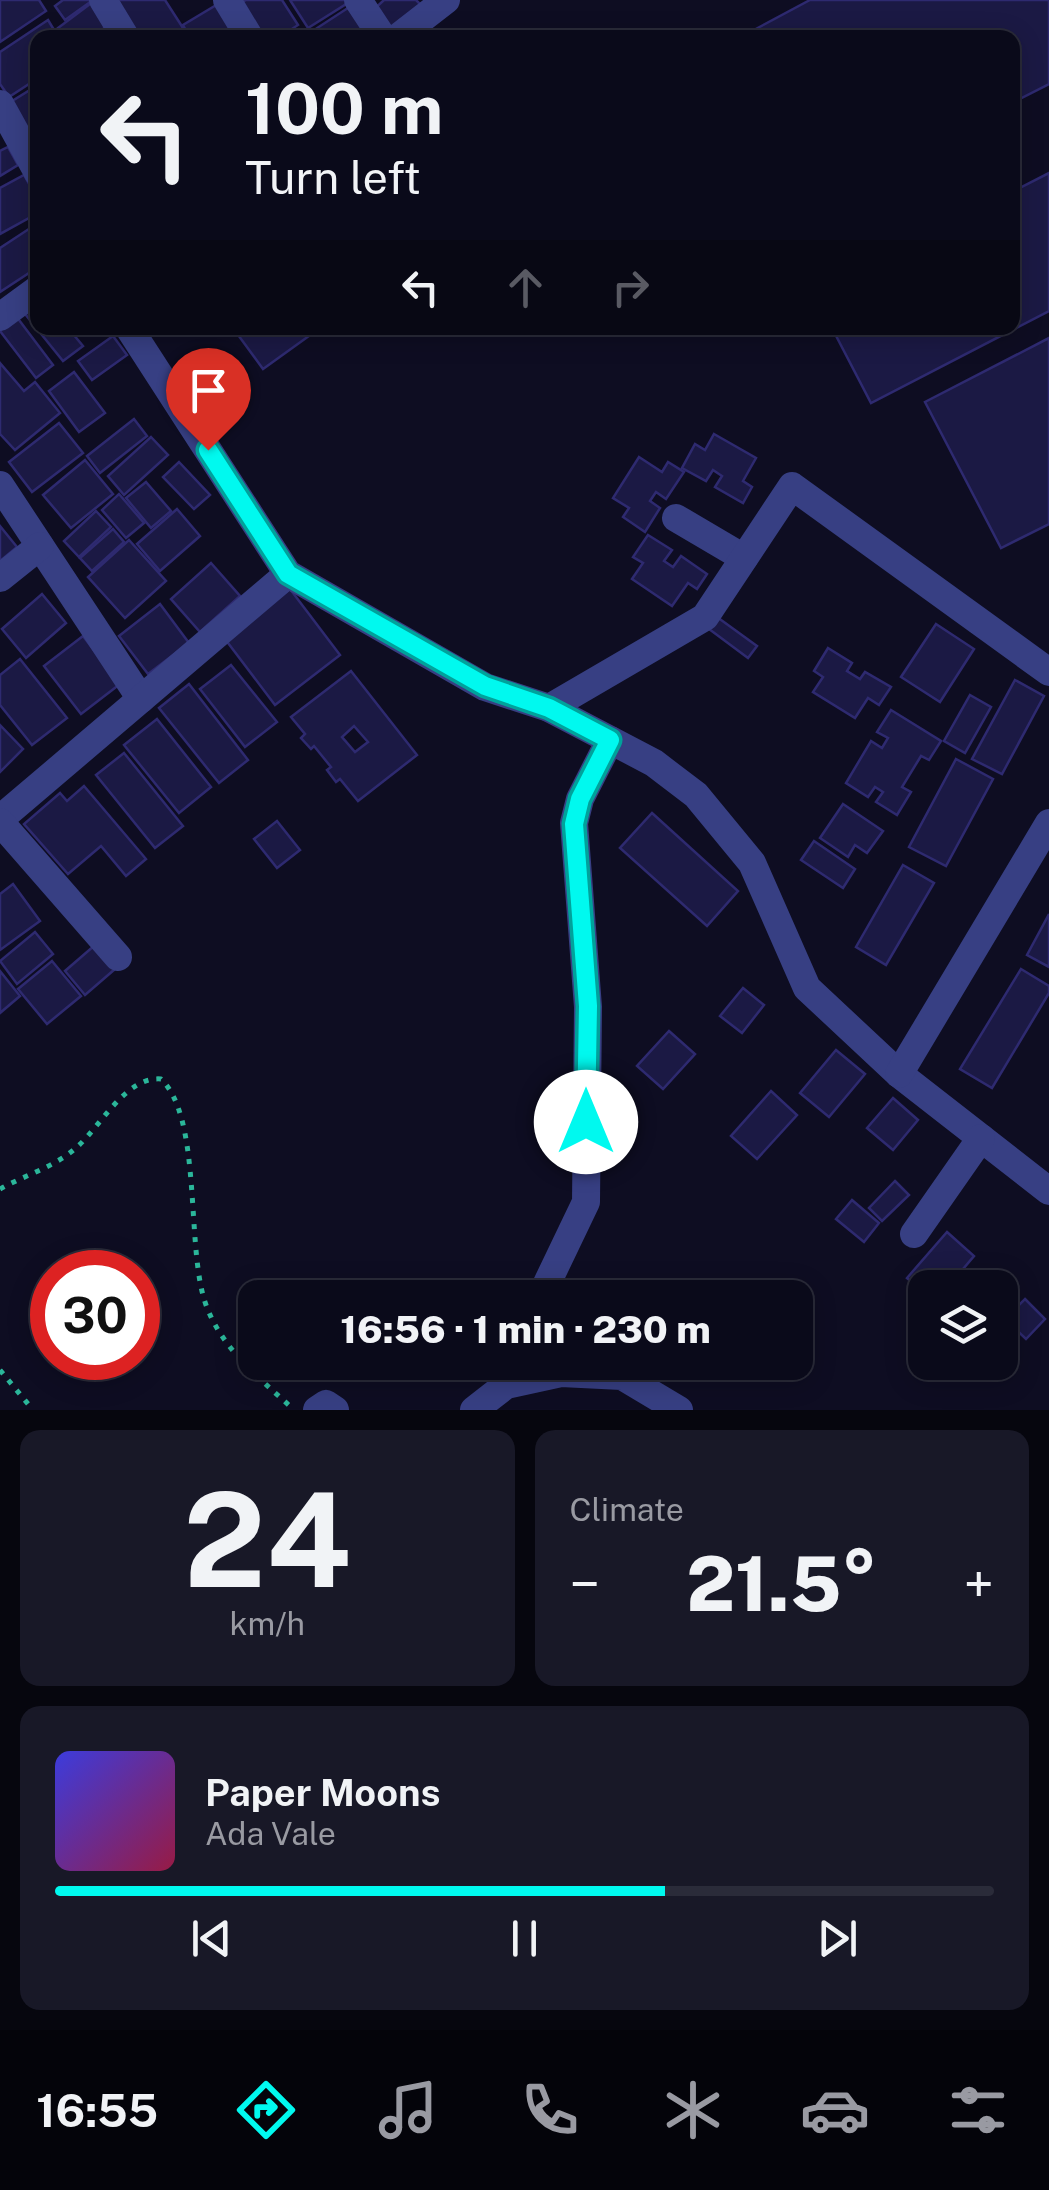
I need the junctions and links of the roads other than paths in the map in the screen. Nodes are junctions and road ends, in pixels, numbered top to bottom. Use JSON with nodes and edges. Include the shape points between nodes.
{"nodes":[{"id":1,"x":103,"y":0,"type":"edge"},
{"id":2,"x":227,"y":0,"type":"edge"},
{"id":3,"x":358,"y":0,"type":"edge"},
{"id":4,"x":446,"y":0,"type":"edge"},
{"id":5,"x":121,"y":30,"type":"edge"},
{"id":6,"x":245,"y":30,"type":"edge"},
{"id":7,"x":378,"y":30,"type":"edge"},
{"id":8,"x":408,"y":30,"type":"edge"},
{"id":9,"x":0,"y":104,"type":"edge"},
{"id":10,"x":30,"y":159,"type":"edge"},
{"id":11,"x":30,"y":295,"type":"edge"},
{"id":12,"x":0,"y":317,"type":"edge"},
{"id":13,"x":133,"y":335,"type":"edge"},
{"id":14,"x":0,"y":486,"type":"edge"},
{"id":15,"x":676,"y":518,"type":"dead end"},
{"id":16,"x":40,"y":546,"type":"junction"},
{"id":17,"x":744,"y":558,"type":"junction"},
{"id":18,"x":288,"y":574,"type":"junction"},
{"id":19,"x":0,"y":578,"type":"edge"},
{"id":20,"x":1049,"y":672,"type":"edge"},
{"id":21,"x":141,"y":699,"type":"junction"},
{"id":22,"x":549,"y":708,"type":"junction"},
{"id":23,"x":610,"y":740,"type":"junction"},
{"id":24,"x":0,"y":820,"type":"edge"},
{"id":25,"x":1049,"y":823,"type":"edge"},
{"id":26,"x":118,"y":957,"type":"dead end"},
{"id":27,"x":900,"y":1074,"type":"junction"},
{"id":28,"x":981,"y":1138,"type":"junction"},
{"id":29,"x":1049,"y":1192,"type":"edge"},
{"id":30,"x":914,"y":1234,"type":"dead end"},
{"id":31,"x":549,"y":1280,"type":"edge"},
{"id":32,"x":518,"y":1380,"type":"edge"},
{"id":33,"x":629,"y":1380,"type":"edge"},
{"id":34,"x":317,"y":1410,"type":"edge"},
{"id":35,"x":335,"y":1410,"type":"edge"},
{"id":36,"x":474,"y":1410,"type":"edge"},
{"id":37,"x":679,"y":1410,"type":"edge"}],
"edges":[{"from":1,"to":5,"type":"street"},
{"from":2,"to":6,"type":"street"},
{"from":3,"to":7,"type":"street"},
{"from":4,"to":8,"type":"street"},
{"from":9,"to":10,"type":"street"},
{"from":11,"to":12,"type":"street"},
{"from":13,"to":18,"type":"street"},
{"from":14,"to":16,"type":"street"},
{"from":15,"to":17,"type":"street"},
{"from":16,"to":19,"type":"street"},
{"from":16,"to":21,"type":"street"},
{"from":17,"to":20,"type":"street","via":[[792,486]]},
{"from":17,"to":22,"type":"street","via":[[705,617]]},
{"from":18,"to":21,"type":"street"},
{"from":18,"to":22,"type":"street","via":[[485,686]]},
{"from":21,"to":24,"type":"street"},
{"from":22,"to":23,"type":"street"},
{"from":23,"to":27,"type":"street","via":[[696,795],[752,863],[807,988]]},
{"from":23,"to":31,"type":"street","via":[[574,824],[588,1006],[586,1202]]},
{"from":24,"to":26,"type":"street"},
{"from":25,"to":27,"type":"street"},
{"from":27,"to":28,"type":"street"},
{"from":28,"to":29,"type":"street"},
{"from":28,"to":30,"type":"street"},
{"from":32,"to":36,"type":"street"},
{"from":33,"to":37,"type":"street"},
{"from":34,"to":35,"type":"street","via":[[326,1404]]}]}
